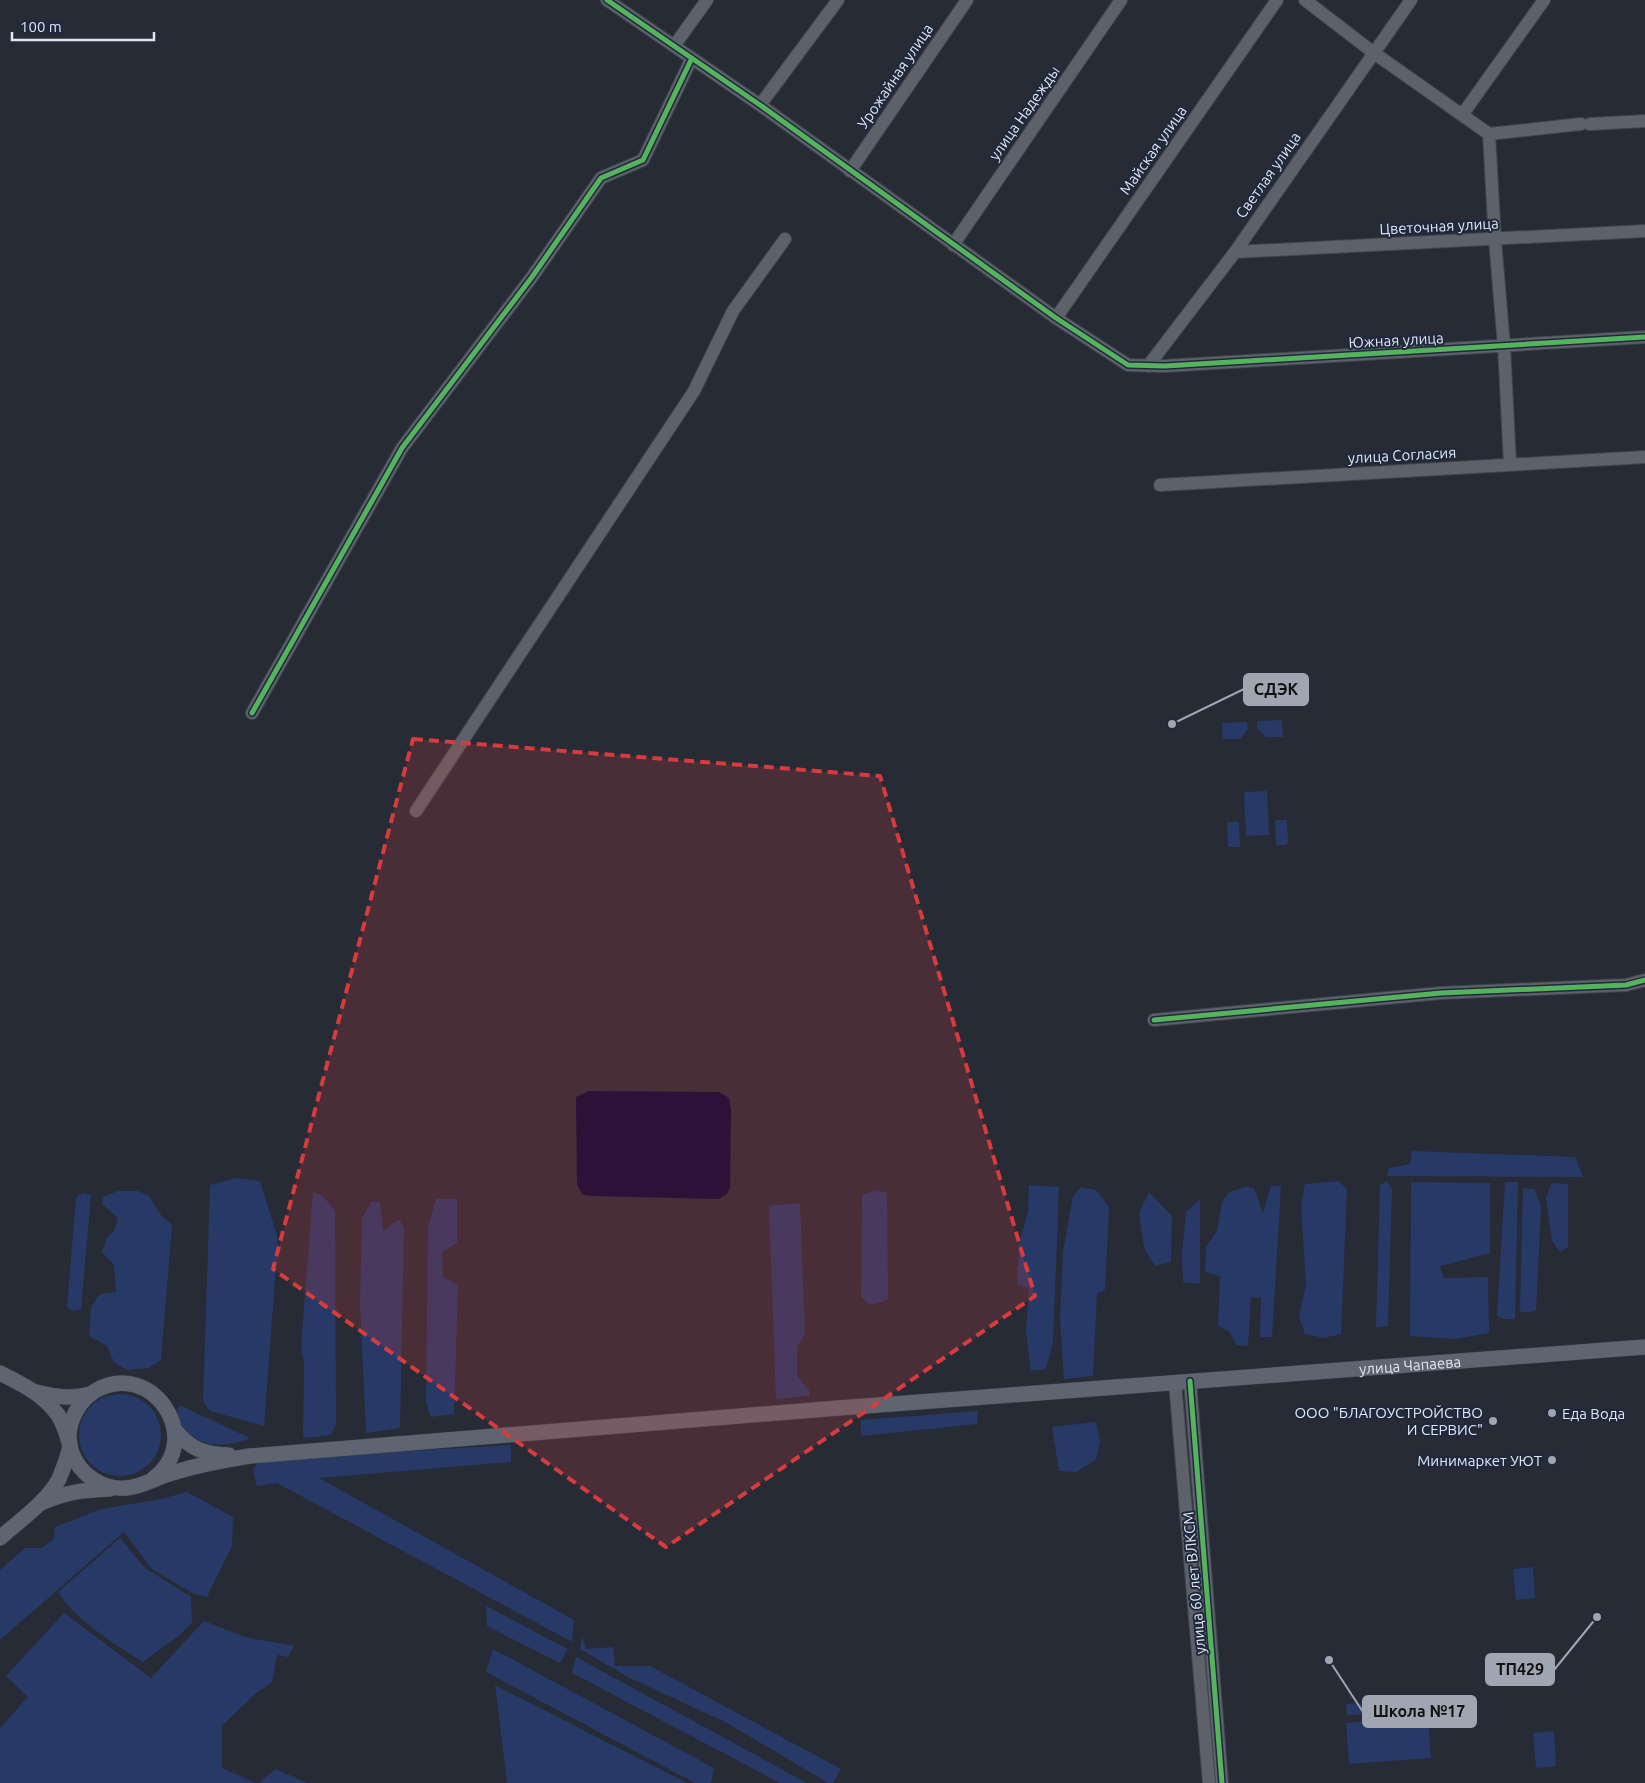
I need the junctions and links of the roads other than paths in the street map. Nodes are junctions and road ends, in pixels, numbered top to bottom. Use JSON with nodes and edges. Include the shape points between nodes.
{"nodes":[{"id":1,"x":607,"y":0,"type":"edge"},
{"id":2,"x":707,"y":0,"type":"edge"},
{"id":3,"x":838,"y":0,"type":"edge"},
{"id":4,"x":967,"y":0,"type":"edge"},
{"id":5,"x":1121,"y":0,"type":"edge"},
{"id":6,"x":1277,"y":0,"type":"edge"},
{"id":7,"x":1304,"y":0,"type":"edge"},
{"id":8,"x":1411,"y":0,"type":"edge"},
{"id":9,"x":1544,"y":0,"type":"edge"},
{"id":10,"x":674,"y":46,"type":"junction"},
{"id":11,"x":1374,"y":53,"type":"junction"},
{"id":12,"x":692,"y":58,"type":"junction"},
{"id":13,"x":760,"y":105,"type":"junction"},
{"id":14,"x":1462,"y":115,"type":"junction"},
{"id":15,"x":1645,"y":121,"type":"edge"},
{"id":16,"x":1489,"y":134,"type":"junction"},
{"id":17,"x":850,"y":171,"type":"junction"},
{"id":18,"x":1645,"y":231,"type":"edge"},
{"id":19,"x":785,"y":239,"type":"dead end"},
{"id":20,"x":1495,"y":240,"type":"junction"},
{"id":21,"x":953,"y":245,"type":"junction"},
{"id":22,"x":1235,"y":252,"type":"junction"},
{"id":23,"x":1056,"y":318,"type":"junction"},
{"id":24,"x":1645,"y":337,"type":"edge"},
{"id":25,"x":1504,"y":346,"type":"junction"},
{"id":26,"x":1148,"y":366,"type":"junction"},
{"id":27,"x":1645,"y":457,"type":"edge"},
{"id":28,"x":1510,"y":464,"type":"junction"},
{"id":29,"x":1160,"y":485,"type":"dead end"},
{"id":30,"x":252,"y":713,"type":"dead end"},
{"id":31,"x":416,"y":811,"type":"dead end"},
{"id":32,"x":1645,"y":980,"type":"edge"},
{"id":33,"x":1154,"y":1020,"type":"dead end"},
{"id":34,"x":1645,"y":1347,"type":"edge"},
{"id":35,"x":0,"y":1373,"type":"edge"},
{"id":36,"x":1183,"y":1382,"type":"junction"},
{"id":37,"x":35,"y":1392,"type":"junction"},
{"id":38,"x":91,"y":1394,"type":"junction"},
{"id":39,"x":174,"y":1430,"type":"junction"},
{"id":40,"x":70,"y":1445,"type":"junction"},
{"id":41,"x":250,"y":1456,"type":"junction"},
{"id":42,"x":150,"y":1480,"type":"junction"},
{"id":43,"x":126,"y":1488,"type":"junction"},
{"id":44,"x":39,"y":1503,"type":"junction"},
{"id":45,"x":0,"y":1538,"type":"edge"},
{"id":46,"x":1209,"y":1783,"type":"edge"},
{"id":47,"x":1222,"y":1783,"type":"edge"}],
"edges":[{"from":1,"to":10,"type":"street","name":"Южная улица"},
{"from":2,"to":10,"type":"street"},
{"from":3,"to":13,"type":"street"},
{"from":4,"to":17,"type":"street","name":"Урожайная улица"},
{"from":5,"to":21,"type":"street","name":"улица Надежды"},
{"from":6,"to":23,"type":"street","name":"Майская улица"},
{"from":7,"to":11,"type":"street"},
{"from":8,"to":11,"type":"street","name":"Светлая улица"},
{"from":9,"to":14,"type":"street"},
{"from":10,"to":12,"type":"street","name":"Южная улица"},
{"from":11,"to":14,"type":"street"},
{"from":11,"to":22,"type":"street","name":"Светлая улица"},
{"from":12,"to":13,"type":"street","name":"Южная улица"},
{"from":12,"to":30,"type":"street","via":[[643,160],[601,178],[532,277],[402,448]]},
{"from":13,"to":17,"type":"street","name":"Южная улица"},
{"from":14,"to":16,"type":"street"},
{"from":15,"to":16,"type":"street"},
{"from":16,"to":20,"type":"street"},
{"from":17,"to":21,"type":"street","name":"Южная улица"},
{"from":18,"to":20,"type":"street","name":"Цветочная улица"},
{"from":19,"to":31,"type":"street","via":[[733,311],[694,391]]},
{"from":20,"to":22,"type":"street","name":"Цветочная улица"},
{"from":20,"to":25,"type":"street"},
{"from":21,"to":23,"type":"street","name":"Южная улица"},
{"from":22,"to":26,"type":"street","name":"Светлая улица"},
{"from":23,"to":26,"type":"street","name":"Южная улица","via":[[1128,366]]},
{"from":24,"to":25,"type":"street","name":"Южная улица"},
{"from":25,"to":26,"type":"street","name":"Южная улица"},
{"from":25,"to":28,"type":"street"},
{"from":27,"to":28,"type":"street","name":"улица Согласия"},
{"from":28,"to":29,"type":"street","name":"улица Согласия"},
{"from":32,"to":33,"type":"street","via":[[1626,985],[1441,992]]},
{"from":34,"to":36,"type":"main road","name":"улица Чапаева"},
{"from":35,"to":37,"type":"main road"},
{"from":36,"to":41,"type":"main road","name":"улица Чапаева"},
{"from":36,"to":46,"type":"street","name":"улица 60 лет ВЛКСМ"},
{"from":36,"to":47,"type":"street","name":"улица 60 лет ВЛКСМ"},
{"from":37,"to":38,"type":"main road","via":[[75,1398]]},
{"from":37,"to":40,"type":"main road","via":[[49,1404],[65,1426]]},
{"from":38,"to":39,"type":"main road","via":[[111,1385],[132,1384],[143,1388],[167,1409]]},
{"from":38,"to":40,"type":"main road","via":[[73,1416]]},
{"from":39,"to":41,"type":"main road","via":[[184,1442],[196,1449],[211,1454]]},
{"from":39,"to":42,"type":"main road","via":[[170,1458]]},
{"from":40,"to":43,"type":"main road","via":[[77,1463],[90,1478],[107,1486]]},
{"from":40,"to":44,"type":"main road","via":[[58,1480]]},
{"from":41,"to":42,"type":"main road","via":[[191,1467]]},
{"from":42,"to":43,"type":"main road"},
{"from":43,"to":44,"type":"main road","via":[[81,1490]]},
{"from":44,"to":45,"type":"main road"}]}
